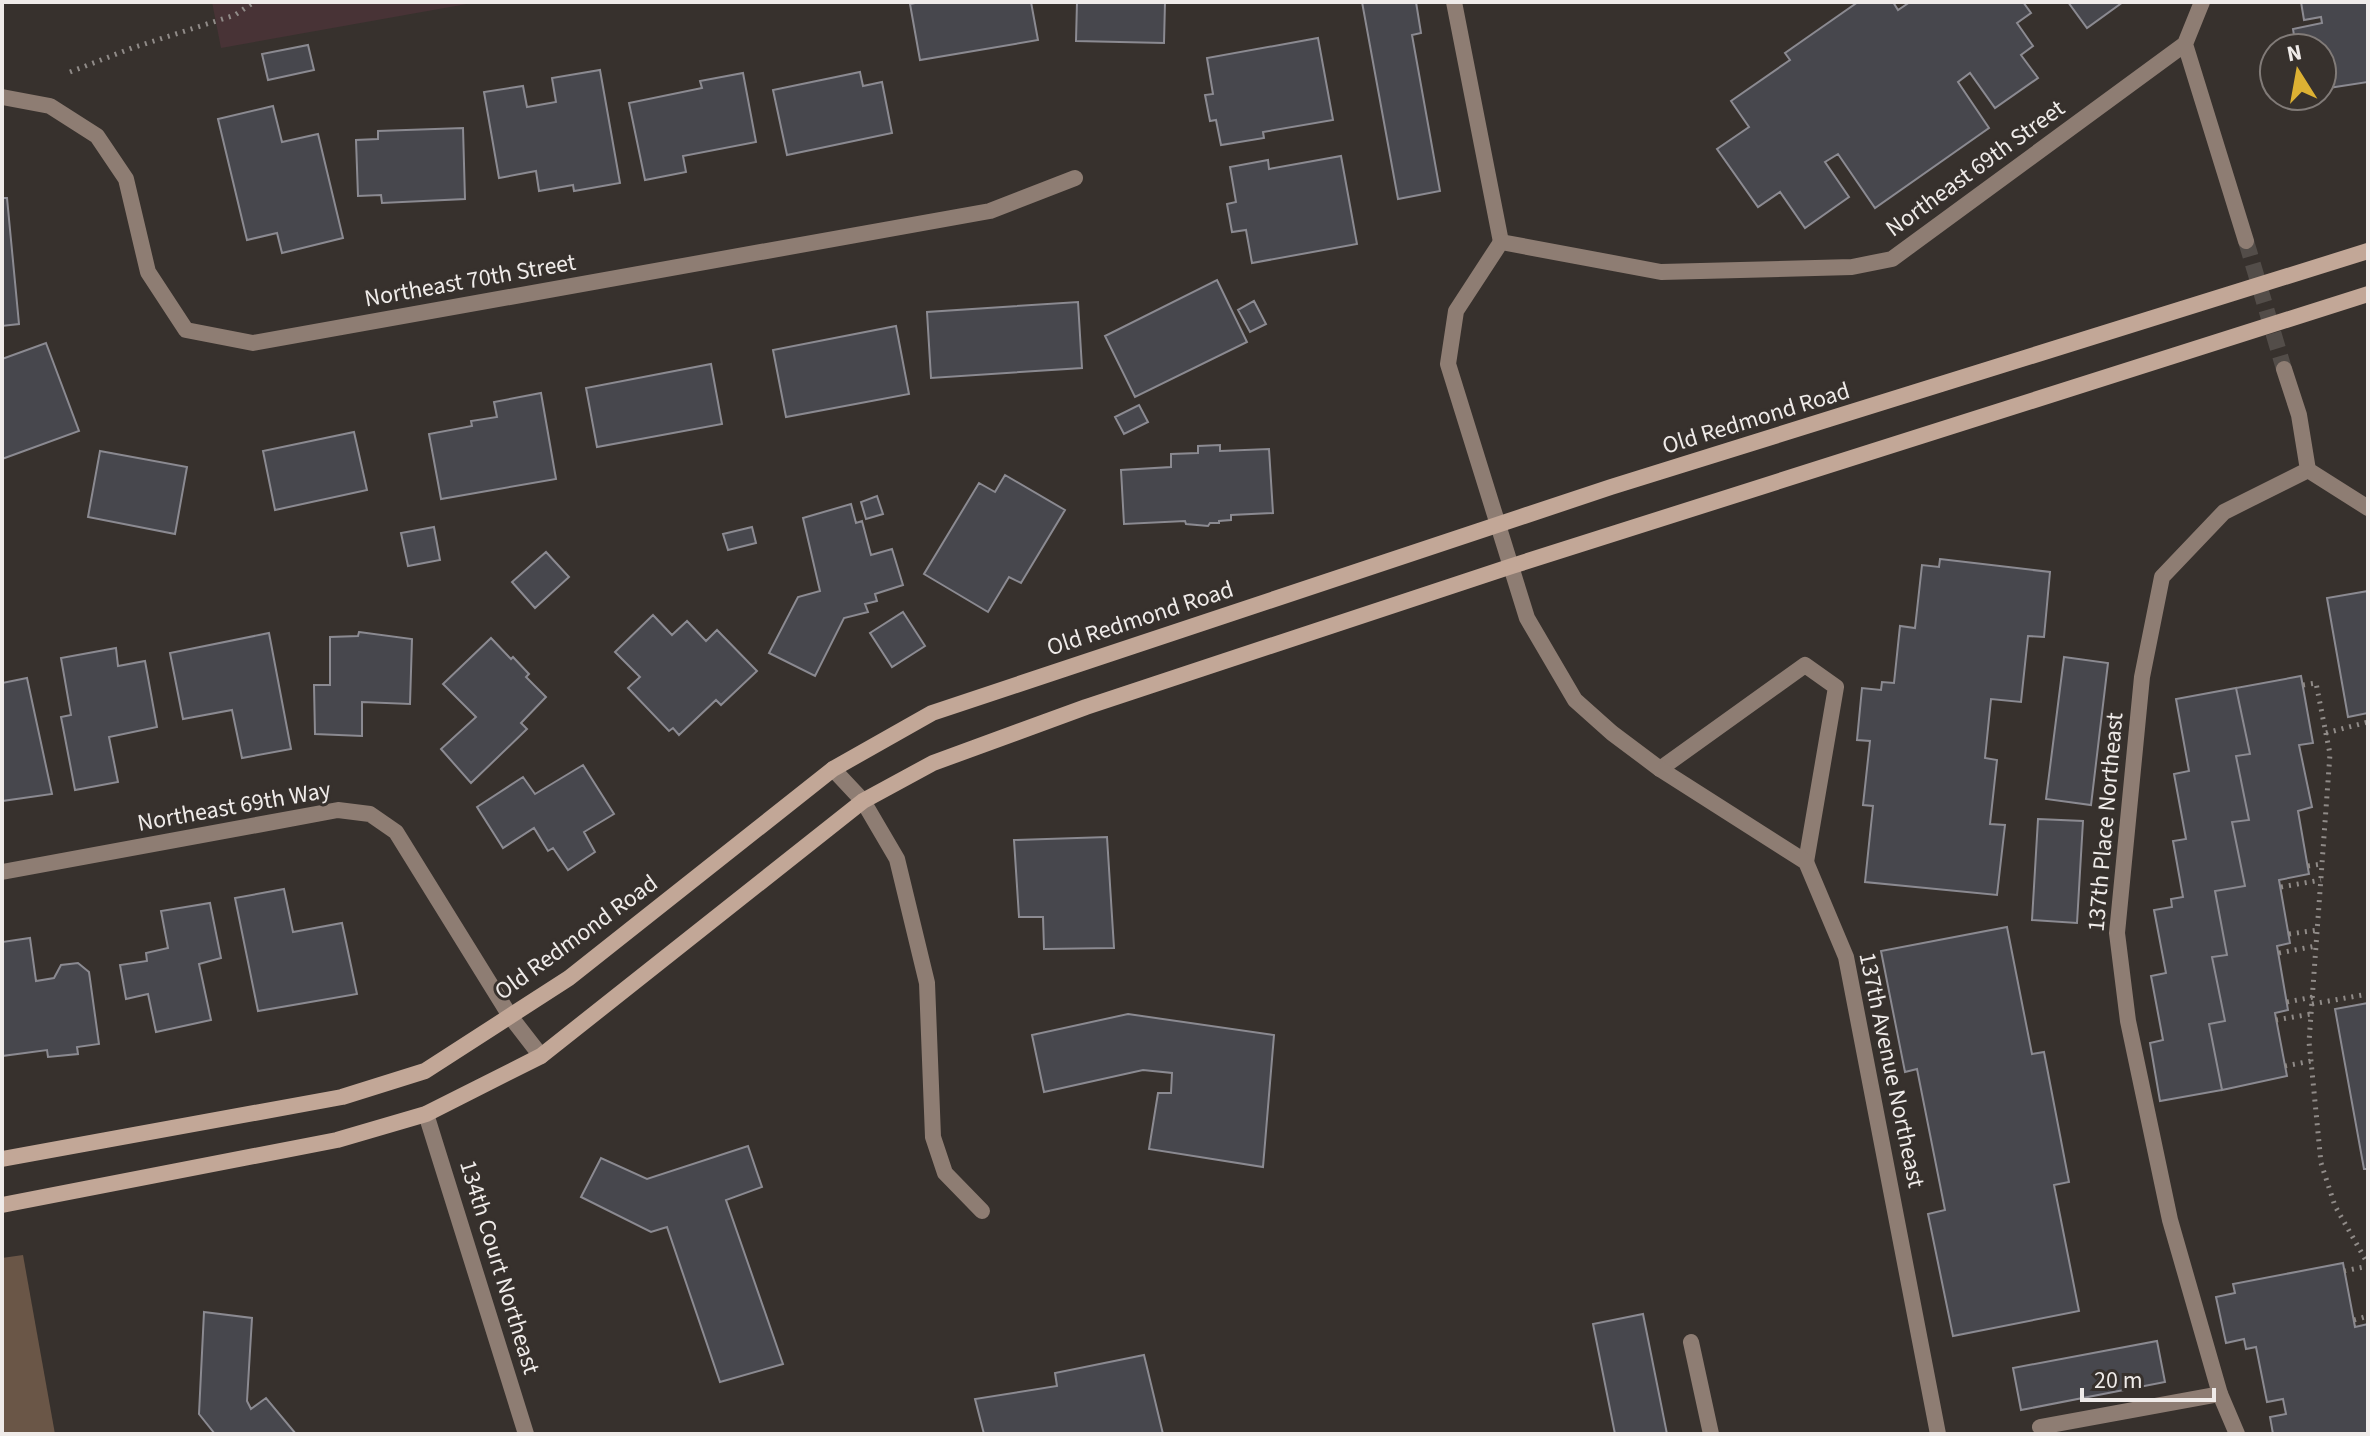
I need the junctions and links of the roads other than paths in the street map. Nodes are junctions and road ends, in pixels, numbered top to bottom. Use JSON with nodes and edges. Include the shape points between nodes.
{"nodes":[{"id":1,"x":1454,"y":2,"type":"edge"},
{"id":2,"x":2202,"y":2,"type":"edge"},
{"id":3,"x":2185,"y":44,"type":"junction"},
{"id":4,"x":2,"y":97,"type":"edge"},
{"id":5,"x":1075,"y":178,"type":"dead end"},
{"id":6,"x":2246,"y":241,"type":"tunnel mouth"},
{"id":7,"x":1501,"y":242,"type":"junction"},
{"id":8,"x":2368,"y":251,"type":"edge"},
{"id":9,"x":2368,"y":294,"type":"edge"},
{"id":10,"x":2284,"y":369,"type":"tunnel mouth"},
{"id":11,"x":2308,"y":470,"type":"junction"},
{"id":12,"x":2368,"y":508,"type":"edge"},
{"id":13,"x":1500,"y":525,"type":"junction"},
{"id":14,"x":1512,"y":566,"type":"junction"},
{"id":15,"x":833,"y":769,"type":"junction"},
{"id":16,"x":1660,"y":769,"type":"junction"},
{"id":17,"x":863,"y":801,"type":"junction"},
{"id":18,"x":1806,"y":862,"type":"junction"},
{"id":19,"x":2,"y":872,"type":"edge"},
{"id":20,"x":510,"y":1016,"type":"junction"},
{"id":21,"x":541,"y":1056,"type":"junction"},
{"id":22,"x":426,"y":1114,"type":"junction"},
{"id":23,"x":2,"y":1159,"type":"edge"},
{"id":24,"x":2,"y":1205,"type":"edge"},
{"id":25,"x":982,"y":1211,"type":"dead end"},
{"id":26,"x":1691,"y":1342,"type":"dead end"},
{"id":27,"x":2220,"y":1394,"type":"junction"},
{"id":28,"x":2040,"y":1427,"type":"dead end"},
{"id":29,"x":526,"y":1434,"type":"edge"},
{"id":30,"x":1711,"y":1434,"type":"edge"},
{"id":31,"x":1938,"y":1434,"type":"edge"},
{"id":32,"x":2237,"y":1434,"type":"edge"}],
"edges":[{"from":1,"to":7,"type":"street"},
{"from":2,"to":3,"type":"street"},
{"from":3,"to":6,"type":"street"},
{"from":3,"to":7,"type":"street","name":"Northeast 69th Street","via":[[1892,259],[1852,267],[1661,272]]},
{"from":4,"to":5,"type":"street","name":"Northeast 70th Street","via":[[50,106],[97,136],[126,179],[148,272],[186,330],[253,343],[990,211]]},
{"from":7,"to":13,"type":"street","via":[[1456,311],[1448,364]]},
{"from":8,"to":13,"type":"main road","name":"Old Redmond Road"},
{"from":9,"to":14,"type":"main road"},
{"from":10,"to":11,"type":"street"},
{"from":11,"to":12,"type":"street"},
{"from":11,"to":27,"type":"street","name":"137th Place Northeast","via":[[2224,512],[2162,577],[2142,677],[2117,933],[2128,1021],[2170,1220]]},
{"from":13,"to":14,"type":"street"},
{"from":13,"to":15,"type":"main road","name":"Old Redmond Road","via":[[932,713]]},
{"from":14,"to":16,"type":"street","via":[[1527,618],[1575,700]]},
{"from":14,"to":17,"type":"main road","via":[[1086,707],[933,763]]},
{"from":15,"to":17,"type":"street"},
{"from":15,"to":20,"type":"main road","name":"Old Redmond Road","via":[[569,978]]},
{"from":16,"to":18,"type":"street"},
{"from":16,"to":18,"type":"street","via":[[1805,665],[1836,687]]},
{"from":17,"to":21,"type":"main road"},
{"from":17,"to":25,"type":"street","via":[[897,859],[927,983],[933,1137],[945,1173]]},
{"from":18,"to":31,"type":"street","name":"137th Avenue Northeast","via":[[1846,957]]},
{"from":19,"to":20,"type":"street","name":"Northeast 69th Way","via":[[338,810],[370,814],[396,832]]},
{"from":20,"to":21,"type":"street","name":"Northeast 69th Way"},
{"from":20,"to":23,"type":"main road","name":"Old Redmond Road","via":[[425,1071],[342,1097]]},
{"from":21,"to":22,"type":"main road"},
{"from":22,"to":24,"type":"main road","via":[[337,1140]]},
{"from":22,"to":29,"type":"street","name":"134th Court Northeast"},
{"from":26,"to":30,"type":"street"},
{"from":27,"to":28,"type":"street"},
{"from":27,"to":32,"type":"street","name":"137th Place Northeast"}]}
